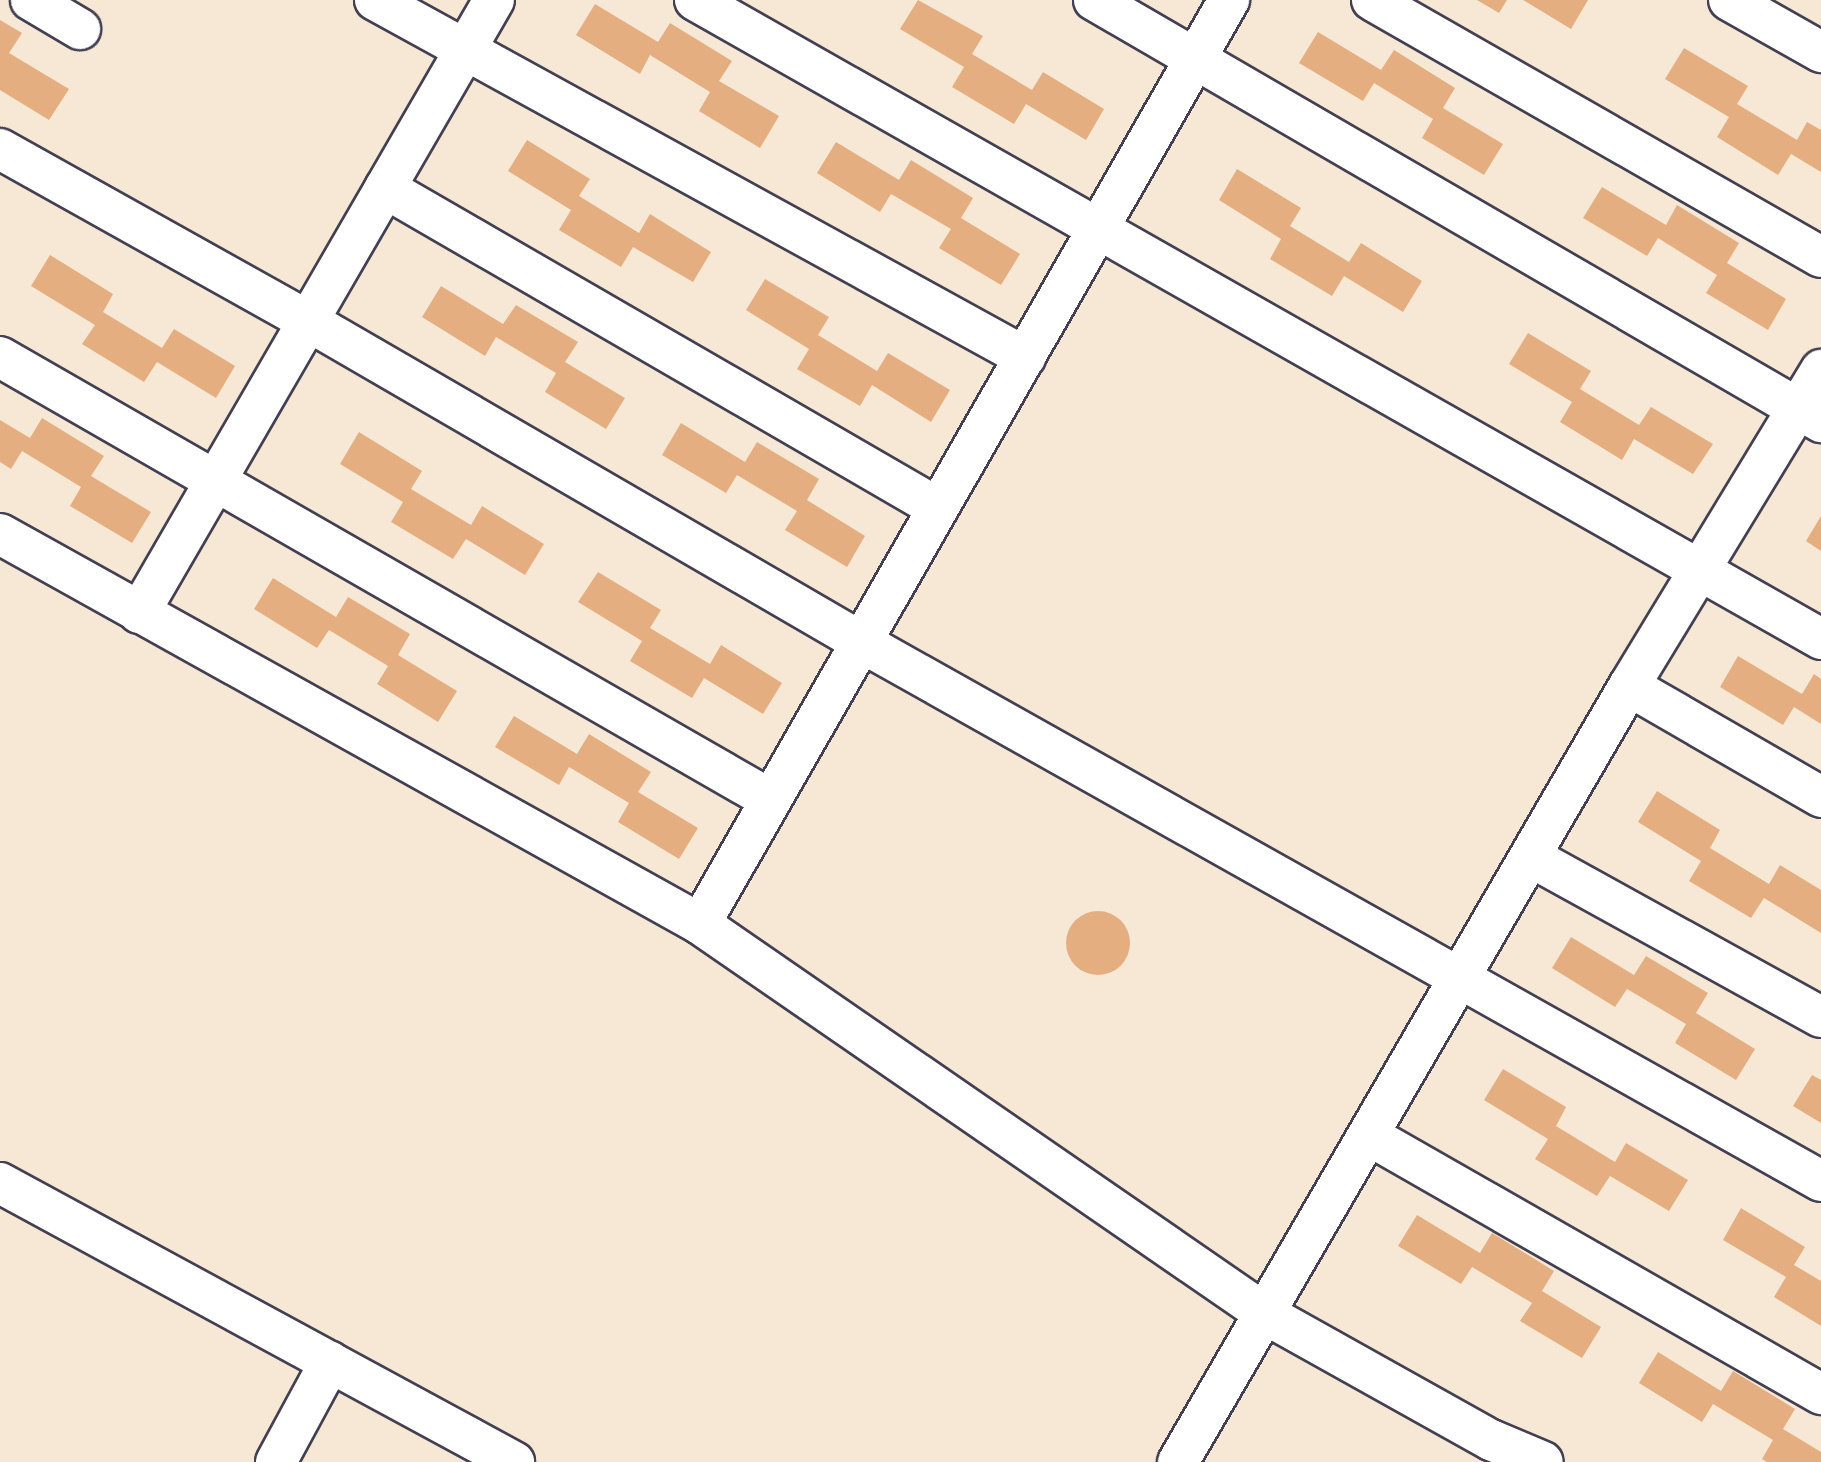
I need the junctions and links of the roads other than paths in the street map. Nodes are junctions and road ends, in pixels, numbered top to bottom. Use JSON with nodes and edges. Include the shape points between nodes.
{"nodes":[{"id":1,"x":31,"y":0,"type":"edge"},
{"id":2,"x":375,"y":0,"type":"edge"},
{"id":3,"x":494,"y":0,"type":"edge"},
{"id":4,"x":695,"y":0,"type":"edge"},
{"id":5,"x":1094,"y":0,"type":"edge"},
{"id":6,"x":1229,"y":0,"type":"edge"},
{"id":7,"x":1372,"y":0,"type":"edge"},
{"id":8,"x":1729,"y":0,"type":"edge"},
{"id":9,"x":80,"y":29,"type":"dead end"},
{"id":10,"x":464,"y":51,"type":"junction"},
{"id":11,"x":1821,"y":52,"type":"edge"},
{"id":12,"x":1196,"y":59,"type":"junction"},
{"id":13,"x":0,"y":149,"type":"edge"},
{"id":14,"x":385,"y":188,"type":"junction"},
{"id":15,"x":1098,"y":229,"type":"junction"},
{"id":16,"x":1821,"y":257,"type":"edge"},
{"id":17,"x":308,"y":321,"type":"junction"},
{"id":18,"x":0,"y":357,"type":"edge"},
{"id":19,"x":1025,"y":357,"type":"junction"},
{"id":20,"x":1821,"y":370,"type":"edge"},
{"id":21,"x":1810,"y":415,"type":"edge"},
{"id":22,"x":215,"y":480,"type":"junction"},
{"id":23,"x":938,"y":508,"type":"junction"},
{"id":24,"x":0,"y":534,"type":"edge"},
{"id":25,"x":1700,"y":570,"type":"junction"},
{"id":26,"x":139,"y":613,"type":"junction"},
{"id":27,"x":1821,"y":639,"type":"edge"},
{"id":28,"x":861,"y":642,"type":"junction"},
{"id":29,"x":1629,"y":686,"type":"junction"},
{"id":30,"x":1821,"y":797,"type":"edge"},
{"id":31,"x":771,"y":800,"type":"junction"},
{"id":32,"x":1531,"y":857,"type":"junction"},
{"id":33,"x":700,"y":924,"type":"junction"},
{"id":34,"x":1462,"y":979,"type":"junction"},
{"id":35,"x":1821,"y":1017,"type":"edge"},
{"id":36,"x":1370,"y":1136,"type":"junction"},
{"id":37,"x":1821,"y":1181,"type":"edge"},
{"id":38,"x":0,"y":1183,"type":"edge"},
{"id":39,"x":1267,"y":1315,"type":"junction"},
{"id":40,"x":330,"y":1362,"type":"junction"},
{"id":41,"x":1821,"y":1394,"type":"edge"},
{"id":42,"x":276,"y":1462,"type":"edge"},
{"id":43,"x":514,"y":1462,"type":"edge"},
{"id":44,"x":1178,"y":1462,"type":"edge"},
{"id":45,"x":1543,"y":1462,"type":"edge"}],
"edges":[{"from":1,"to":9,"type":"street"},
{"from":2,"to":10,"type":"street"},
{"from":3,"to":10,"type":"street"},
{"from":4,"to":15,"type":"street"},
{"from":5,"to":12,"type":"street"},
{"from":6,"to":12,"type":"street"},
{"from":7,"to":16,"type":"street"},
{"from":8,"to":11,"type":"street"},
{"from":10,"to":14,"type":"street"},
{"from":10,"to":19,"type":"street"},
{"from":12,"to":15,"type":"street"},
{"from":12,"to":21,"type":"street"},
{"from":13,"to":17,"type":"street"},
{"from":14,"to":17,"type":"street"},
{"from":14,"to":23,"type":"street"},
{"from":15,"to":19,"type":"street"},
{"from":15,"to":25,"type":"street"},
{"from":17,"to":22,"type":"street"},
{"from":17,"to":28,"type":"street"},
{"from":18,"to":22,"type":"street"},
{"from":19,"to":23,"type":"street"},
{"from":20,"to":21,"type":"street"},
{"from":21,"to":25,"type":"street"},
{"from":22,"to":26,"type":"street"},
{"from":22,"to":31,"type":"street"},
{"from":23,"to":28,"type":"street"},
{"from":24,"to":26,"type":"street"},
{"from":25,"to":27,"type":"street"},
{"from":25,"to":29,"type":"street"},
{"from":26,"to":33,"type":"street"},
{"from":28,"to":31,"type":"street"},
{"from":28,"to":34,"type":"street"},
{"from":29,"to":30,"type":"street"},
{"from":29,"to":32,"type":"street"},
{"from":31,"to":33,"type":"street"},
{"from":32,"to":34,"type":"street"},
{"from":32,"to":35,"type":"street"},
{"from":33,"to":39,"type":"street"},
{"from":34,"to":36,"type":"street"},
{"from":34,"to":37,"type":"street"},
{"from":36,"to":39,"type":"street"},
{"from":36,"to":41,"type":"street"},
{"from":38,"to":40,"type":"street"},
{"from":39,"to":44,"type":"street"},
{"from":39,"to":45,"type":"street","via":[[1491,1440]]},
{"from":40,"to":42,"type":"street"},
{"from":40,"to":43,"type":"street"}]}
